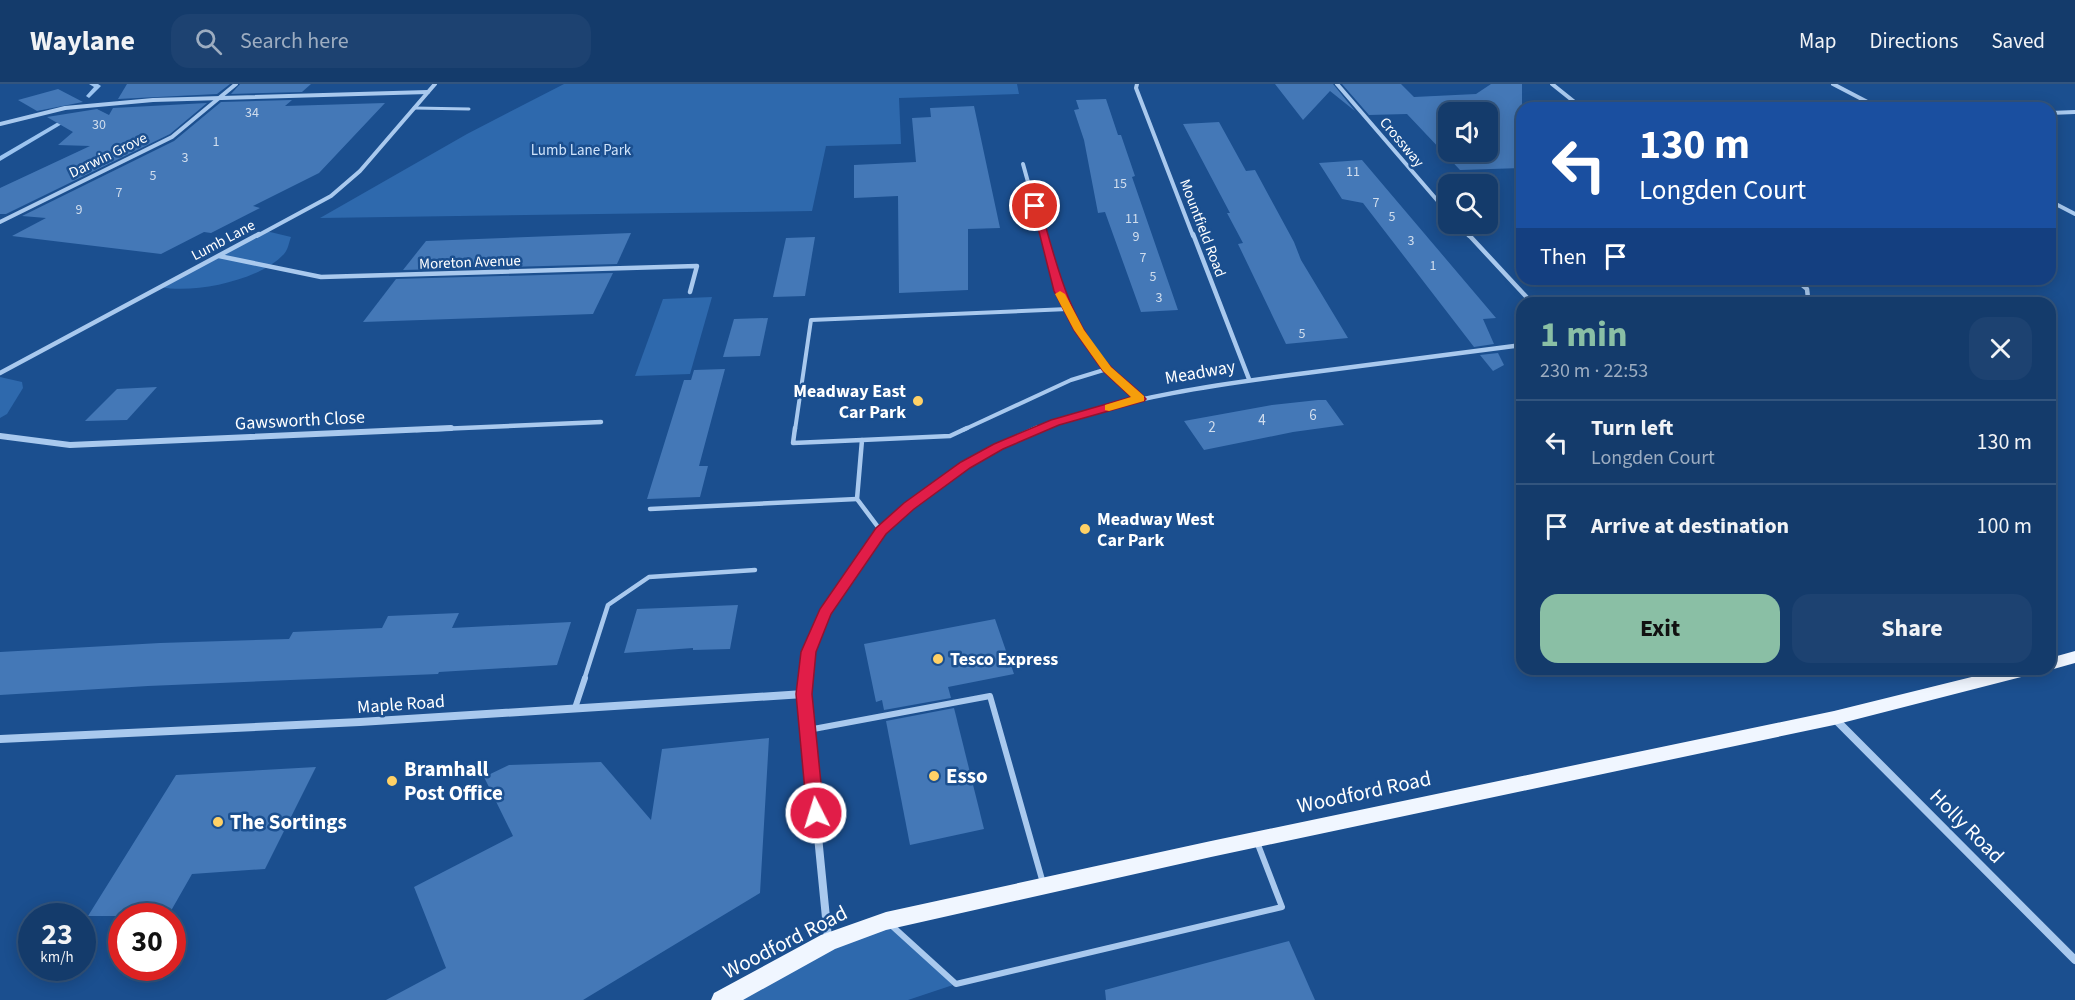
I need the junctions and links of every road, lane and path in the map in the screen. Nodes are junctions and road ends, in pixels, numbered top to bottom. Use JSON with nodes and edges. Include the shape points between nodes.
{"nodes":[{"id":1,"x":236,"y":84,"type":"edge"},
{"id":2,"x":435,"y":84,"type":"edge"},
{"id":3,"x":1137,"y":84,"type":"edge"},
{"id":4,"x":1337,"y":84,"type":"edge"},
{"id":5,"x":1552,"y":84,"type":"edge"},
{"id":6,"x":1833,"y":84,"type":"edge"},
{"id":7,"x":428,"y":92,"type":"junction"},
{"id":8,"x":218,"y":97,"type":"junction"},
{"id":9,"x":1574,"y":102,"type":"edge"},
{"id":10,"x":1868,"y":102,"type":"edge"},
{"id":11,"x":414,"y":108,"type":"junction"},
{"id":12,"x":469,"y":109,"type":"dead end"},
{"id":13,"x":2075,"y":111,"type":"edge"},
{"id":14,"x":2056,"y":113,"type":"edge"},
{"id":15,"x":0,"y":124,"type":"edge"},
{"id":16,"x":1023,"y":164,"type":"dead end"},
{"id":17,"x":1438,"y":201,"type":"edge"},
{"id":18,"x":2056,"y":204,"type":"edge"},
{"id":19,"x":2075,"y":214,"type":"edge"},
{"id":20,"x":0,"y":222,"type":"edge"},
{"id":21,"x":1467,"y":234,"type":"edge"},
{"id":22,"x":218,"y":256,"type":"junction"},
{"id":23,"x":690,"y":292,"type":"dead end"},
{"id":24,"x":1526,"y":297,"type":"edge"},
{"id":25,"x":1068,"y":309,"type":"junction"},
{"id":26,"x":1516,"y":346,"type":"edge"},
{"id":27,"x":0,"y":365,"type":"edge"},
{"id":28,"x":11,"y":367,"type":"junction"},
{"id":29,"x":1107,"y":369,"type":"junction"},
{"id":30,"x":0,"y":373,"type":"edge"},
{"id":31,"x":1249,"y":380,"type":"junction"},
{"id":32,"x":1140,"y":399,"type":"junction"},
{"id":33,"x":601,"y":422,"type":"dead end"},
{"id":34,"x":0,"y":436,"type":"edge"},
{"id":35,"x":862,"y":440,"type":"junction"},
{"id":36,"x":857,"y":499,"type":"junction"},
{"id":37,"x":650,"y":509,"type":"dead end"},
{"id":38,"x":881,"y":531,"type":"junction"},
{"id":39,"x":755,"y":570,"type":"dead end"},
{"id":40,"x":2075,"y":657,"type":"edge"},
{"id":41,"x":2056,"y":662,"type":"edge"},
{"id":42,"x":2005,"y":675,"type":"edge"},
{"id":43,"x":804,"y":694,"type":"junction"},
{"id":44,"x":575,"y":708,"type":"junction"},
{"id":45,"x":1834,"y":718,"type":"junction"},
{"id":46,"x":808,"y":730,"type":"junction"},
{"id":47,"x":0,"y":740,"type":"edge"},
{"id":48,"x":1257,"y":839,"type":"junction"},
{"id":49,"x":1044,"y":886,"type":"junction"},
{"id":50,"x":886,"y":921,"type":"junction"},
{"id":51,"x":828,"y":942,"type":"junction"},
{"id":52,"x":2075,"y":960,"type":"edge"},
{"id":53,"x":723,"y":1000,"type":"edge"}],
"edges":[{"from":1,"to":8,"type":"street","name":"Darwin Grove"},
{"from":2,"to":7,"type":"street","name":"Lumb Lane"},
{"from":3,"to":31,"type":"street","name":"Mountfield Road"},
{"from":4,"to":17,"type":"street","name":"Crossway"},
{"from":5,"to":9,"type":"street"},
{"from":6,"to":10,"type":"street"},
{"from":7,"to":8,"type":"street"},
{"from":7,"to":11,"type":"street","name":"Lumb Lane"},
{"from":8,"to":15,"type":"street","via":[[65,108]]},
{"from":8,"to":20,"type":"street","name":"Darwin Grove","via":[[172,137]]},
{"from":11,"to":12,"type":"lane"},
{"from":11,"to":22,"type":"street","name":"Lumb Lane","via":[[360,171],[331,196]]},
{"from":13,"to":14,"type":"street"},
{"from":16,"to":25,"type":"street","via":[[1059,291]]},
{"from":18,"to":19,"type":"street"},
{"from":21,"to":24,"type":"street"},
{"from":22,"to":23,"type":"street","name":"Moreton Avenue","via":[[321,277],[697,267]]},
{"from":22,"to":28,"type":"street","name":"Lumb Lane"},
{"from":25,"to":29,"type":"street"},
{"from":25,"to":35,"type":"lane","via":[[811,320],[793,443]]},
{"from":26,"to":31,"type":"street","name":"Meadway"},
{"from":27,"to":28,"type":"street"},
{"from":28,"to":30,"type":"street","name":"Lumb Lane"},
{"from":29,"to":32,"type":"street"},
{"from":29,"to":35,"type":"lane","via":[[1071,380],[950,436]]},
{"from":31,"to":32,"type":"street","name":"Meadway"},
{"from":32,"to":38,"type":"street","name":"Meadway","via":[[1055,423],[999,446],[956,472]]},
{"from":33,"to":34,"type":"street","name":"Gawsworth Close","via":[[70,445]]},
{"from":35,"to":36,"type":"lane"},
{"from":36,"to":37,"type":"lane"},
{"from":36,"to":38,"type":"lane"},
{"from":38,"to":43,"type":"street","name":"Meadway","via":[[825,612],[808,652]]},
{"from":39,"to":44,"type":"lane","via":[[649,577],[608,605]]},
{"from":40,"to":41,"type":"main road"},
{"from":42,"to":45,"type":"main road","name":"Woodford Road"},
{"from":43,"to":44,"type":"street","name":"Maple Road"},
{"from":43,"to":46,"type":"street","name":"Meadway"},
{"from":44,"to":47,"type":"street","name":"Maple Road"},
{"from":45,"to":48,"type":"main road","name":"Woodford Road"},
{"from":45,"to":52,"type":"street","name":"Holly Road"},
{"from":46,"to":49,"type":"lane","via":[[990,696]]},
{"from":46,"to":51,"type":"street","name":"Meadway"},
{"from":48,"to":49,"type":"main road","name":"Woodford Road"},
{"from":48,"to":50,"type":"lane","via":[[1282,907],[956,984]]},
{"from":49,"to":50,"type":"main road","name":"Woodford Road"},
{"from":50,"to":51,"type":"main road","name":"Woodford Road"},
{"from":51,"to":53,"type":"main road","name":"Woodford Road"}]}
